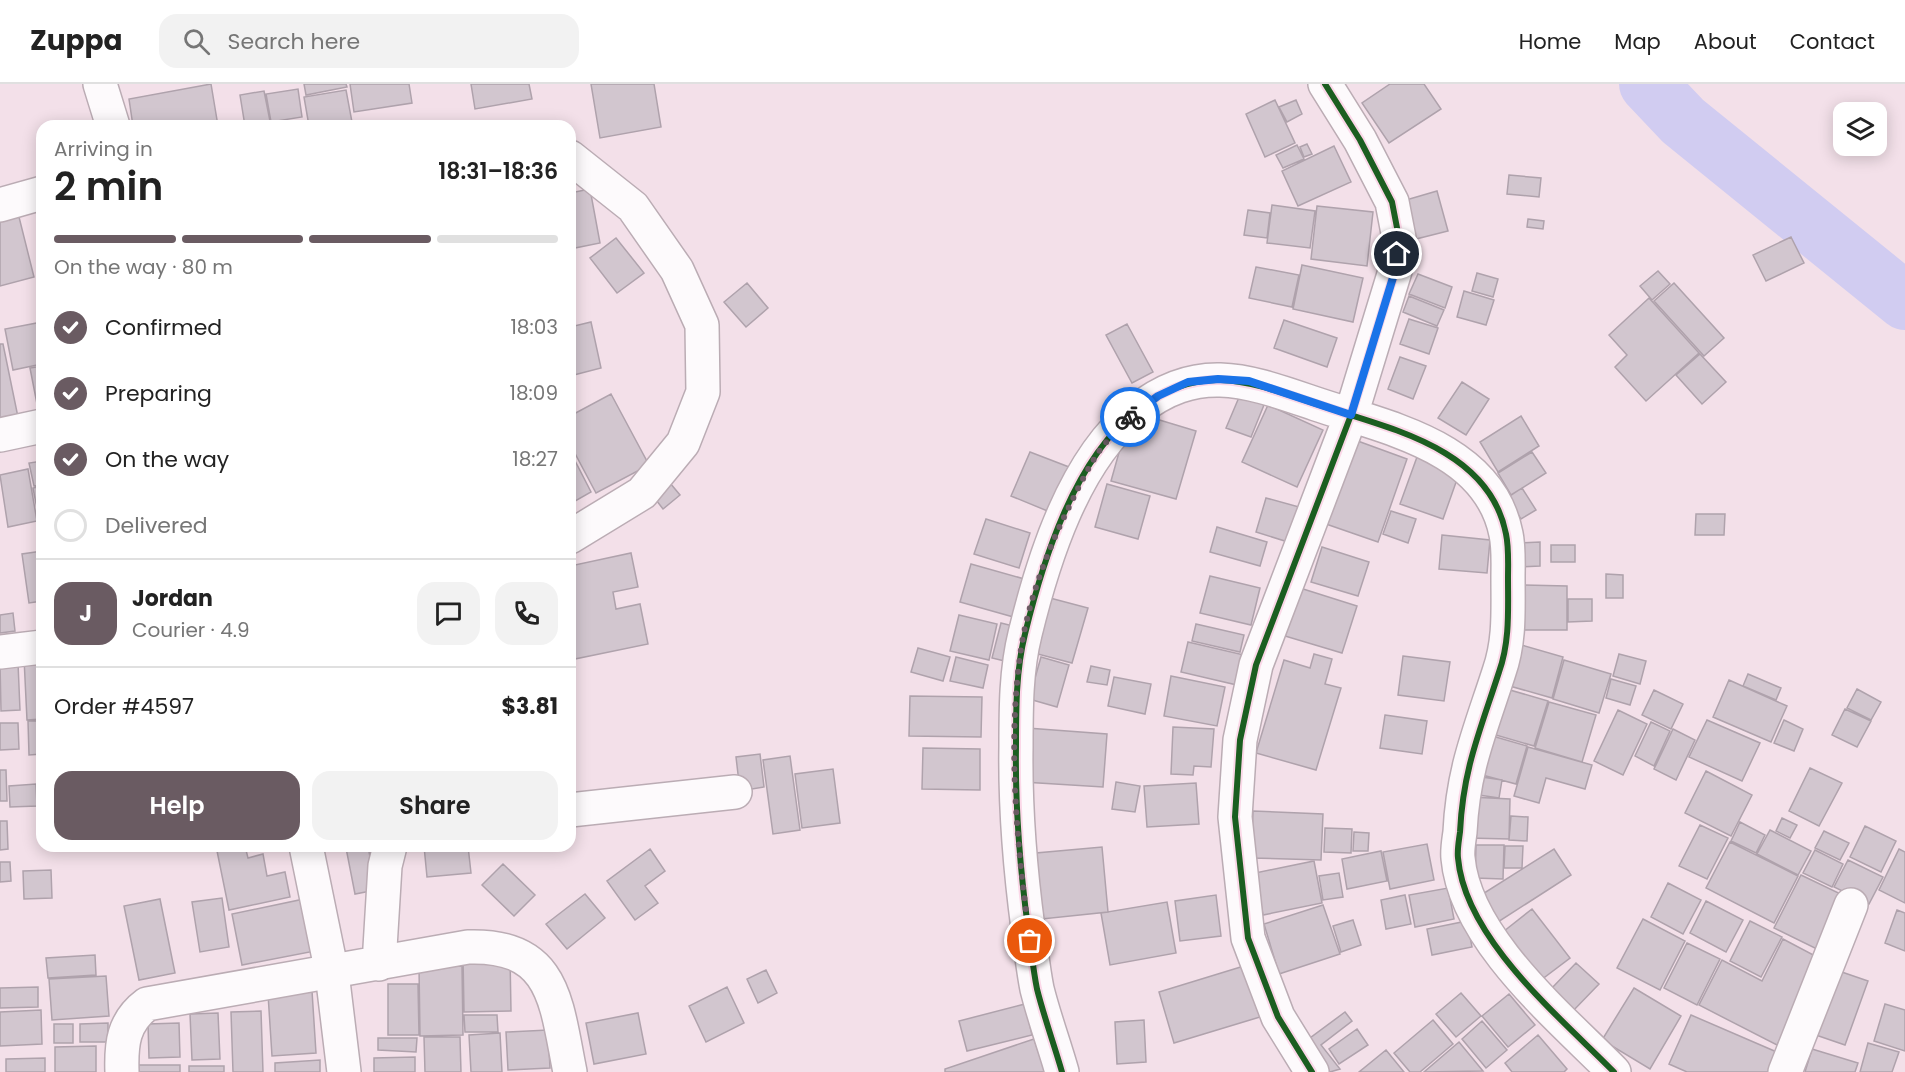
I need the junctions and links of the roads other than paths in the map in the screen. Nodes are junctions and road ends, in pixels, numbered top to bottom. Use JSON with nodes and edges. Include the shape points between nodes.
{"nodes":[{"id":1,"x":100,"y":84,"type":"edge"},
{"id":2,"x":1325,"y":84,"type":"edge"},
{"id":3,"x":111,"y":120,"type":"edge"},
{"id":4,"x":576,"y":162,"type":"edge"},
{"id":5,"x":36,"y":195,"type":"edge"},
{"id":6,"x":0,"y":206,"type":"edge"},
{"id":7,"x":1351,"y":415,"type":"junction"},
{"id":8,"x":36,"y":427,"type":"edge"},
{"id":9,"x":0,"y":435,"type":"edge"},
{"id":10,"x":576,"y":533,"type":"edge"},
{"id":11,"x":36,"y":648,"type":"edge"},
{"id":12,"x":0,"y":652,"type":"edge"},
{"id":13,"x":735,"y":792,"type":"dead end"},
{"id":14,"x":576,"y":809,"type":"edge"},
{"id":15,"x":307,"y":852,"type":"edge"},
{"id":16,"x":388,"y":852,"type":"edge"},
{"id":17,"x":1851,"y":905,"type":"dead end"},
{"id":18,"x":379,"y":964,"type":"junction"},
{"id":19,"x":332,"y":973,"type":"junction"},
{"id":20,"x":122,"y":1072,"type":"edge"},
{"id":21,"x":344,"y":1072,"type":"edge"},
{"id":22,"x":570,"y":1072,"type":"edge"},
{"id":23,"x":1062,"y":1072,"type":"edge"},
{"id":24,"x":1312,"y":1072,"type":"edge"},
{"id":25,"x":1614,"y":1072,"type":"edge"},
{"id":26,"x":1785,"y":1072,"type":"edge"}],
"edges":[{"from":1,"to":3,"type":"street"},
{"from":2,"to":7,"type":"street","via":[[1392,202],[1399,238],[1395,271]]},
{"from":4,"to":10,"type":"street","via":[[633,207],[677,270],[702,325],[703,381],[703,392],[683,443],[642,493]]},
{"from":5,"to":6,"type":"street"},
{"from":7,"to":23,"type":"street","via":[[1249,381],[1188,382],[1134,413],[1102,447],[1056,532],[1021,649],[1016,783],[1021,874],[1037,986]]},
{"from":7,"to":24,"type":"street","via":[[1256,665],[1240,740],[1235,817],[1248,938],[1278,1017]]},
{"from":7,"to":25,"type":"street","via":[[1411,435],[1457,460],[1483,486],[1500,512],[1507,536],[1506,648],[1466,769],[1458,859],[1479,924],[1519,975]]},
{"from":8,"to":9,"type":"street"},
{"from":11,"to":12,"type":"street"},
{"from":13,"to":14,"type":"street"},
{"from":15,"to":19,"type":"street"},
{"from":16,"to":18,"type":"street"},
{"from":17,"to":26,"type":"street"},
{"from":18,"to":19,"type":"street"},
{"from":18,"to":22,"type":"street","via":[[468,947],[512,951],[549,982]]},
{"from":19,"to":20,"type":"street","via":[[147,1004],[132,1018],[121,1042]]},
{"from":19,"to":21,"type":"street"}]}
